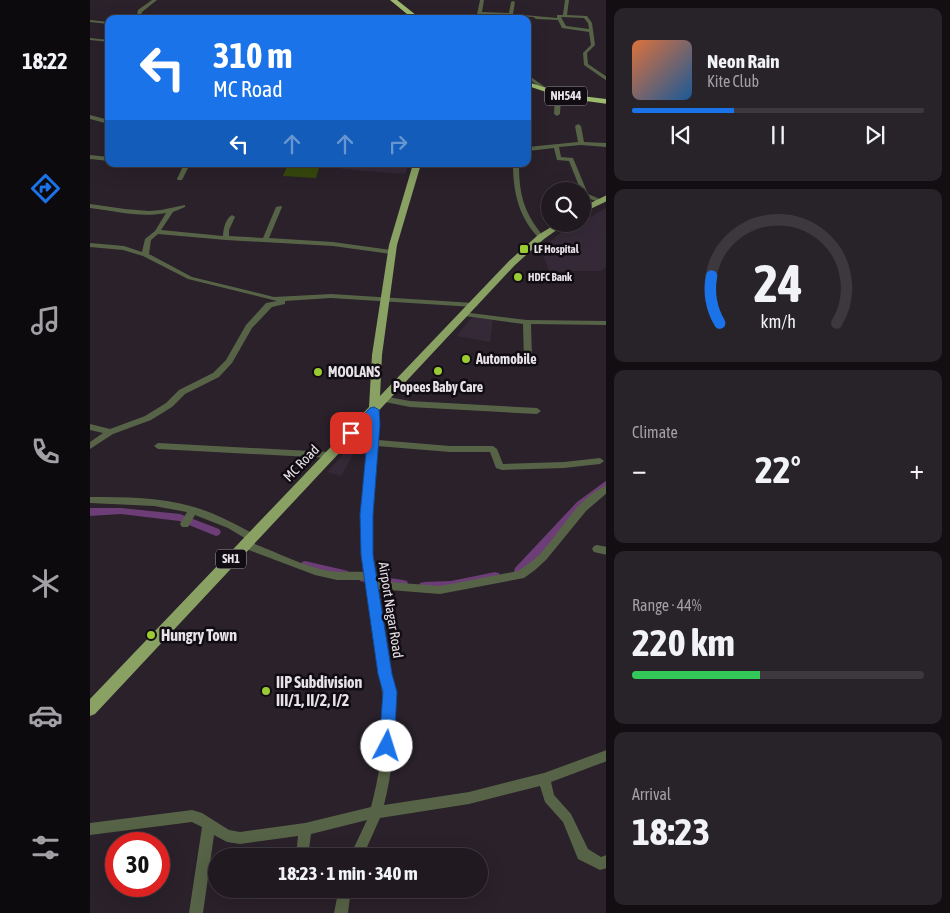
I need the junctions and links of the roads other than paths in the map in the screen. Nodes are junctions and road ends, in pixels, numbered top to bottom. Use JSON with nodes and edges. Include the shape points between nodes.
{"nodes":[{"id":1,"x":155,"y":0,"type":"edge"},
{"id":2,"x":388,"y":0,"type":"edge"},
{"id":3,"x":393,"y":0,"type":"edge"},
{"id":4,"x":482,"y":0,"type":"edge"},
{"id":5,"x":567,"y":0,"type":"edge"},
{"id":6,"x":515,"y":3,"type":"dead end"},
{"id":7,"x":479,"y":13,"type":"joint"},
{"id":8,"x":513,"y":14,"type":"junction"},
{"id":9,"x":139,"y":15,"type":"edge"},
{"id":10,"x":407,"y":15,"type":"edge"},
{"id":11,"x":413,"y":15,"type":"edge"},
{"id":12,"x":522,"y":15,"type":"edge"},
{"id":13,"x":531,"y":16,"type":"edge"},
{"id":14,"x":565,"y":16,"type":"junction"},
{"id":15,"x":559,"y":19,"type":"junction"},
{"id":16,"x":90,"y":21,"type":"edge"},
{"id":17,"x":105,"y":23,"type":"edge"},
{"id":18,"x":590,"y":31,"type":"junction"},
{"id":19,"x":90,"y":39,"type":"edge"},
{"id":20,"x":105,"y":41,"type":"edge"},
{"id":21,"x":531,"y":78,"type":"edge"},
{"id":22,"x":606,"y":80,"type":"edge"},
{"id":23,"x":531,"y":87,"type":"edge"},
{"id":24,"x":554,"y":95,"type":"junction"},
{"id":25,"x":606,"y":103,"type":"edge"},
{"id":26,"x":557,"y":114,"type":"dead end"},
{"id":27,"x":90,"y":117,"type":"edge"},
{"id":28,"x":105,"y":121,"type":"edge"},
{"id":29,"x":578,"y":126,"type":"dead end"},
{"id":30,"x":581,"y":143,"type":"junction"},
{"id":31,"x":556,"y":145,"type":"junction"},
{"id":32,"x":606,"y":145,"type":"edge"},
{"id":33,"x":531,"y":149,"type":"edge"},
{"id":34,"x":90,"y":157,"type":"edge"},
{"id":35,"x":105,"y":159,"type":"edge"},
{"id":36,"x":186,"y":167,"type":"edge"},
{"id":37,"x":416,"y":167,"type":"edge"},
{"id":38,"x":516,"y":167,"type":"edge"},
{"id":39,"x":180,"y":179,"type":"dead end"},
{"id":40,"x":603,"y":199,"type":"edge"},
{"id":41,"x":591,"y":205,"type":"edge"},
{"id":42,"x":90,"y":206,"type":"edge"},
{"id":43,"x":183,"y":206,"type":"dead end"},
{"id":44,"x":279,"y":207,"type":"dead end"},
{"id":45,"x":170,"y":212,"type":"junction"},
{"id":46,"x":232,"y":216,"type":"dead end"},
{"id":47,"x":157,"y":232,"type":"junction"},
{"id":48,"x":549,"y":232,"type":"edge"},
{"id":49,"x":541,"y":237,"type":"junction"},
{"id":50,"x":226,"y":238,"type":"junction"},
{"id":51,"x":265,"y":240,"type":"junction"},
{"id":52,"x":90,"y":246,"type":"edge"},
{"id":53,"x":392,"y":252,"type":"junction"},
{"id":54,"x":145,"y":255,"type":"junction"},
{"id":55,"x":384,"y":299,"type":"junction"},
{"id":56,"x":287,"y":300,"type":"junction"},
{"id":57,"x":474,"y":305,"type":"junction"},
{"id":58,"x":465,"y":314,"type":"junction"},
{"id":59,"x":527,"y":322,"type":"junction"},
{"id":60,"x":606,"y":323,"type":"edge"},
{"id":61,"x":528,"y":361,"type":"dead end"},
{"id":62,"x":383,"y":399,"type":"junction"},
{"id":63,"x":374,"y":410,"type":"junction"},
{"id":64,"x":537,"y":411,"type":"dead end"},
{"id":65,"x":90,"y":427,"type":"edge"},
{"id":66,"x":110,"y":432,"type":"junction"},
{"id":67,"x":373,"y":443,"type":"junction"},
{"id":68,"x":90,"y":446,"type":"edge"},
{"id":69,"x":158,"y":446,"type":"dead end"},
{"id":70,"x":329,"y":455,"type":"junction"},
{"id":71,"x":600,"y":460,"type":"dead end"},
{"id":72,"x":606,"y":488,"type":"edge"},
{"id":73,"x":90,"y":500,"type":"edge"},
{"id":74,"x":192,"y":510,"type":"junction"},
{"id":75,"x":185,"y":524,"type":"dead end"},
{"id":76,"x":248,"y":541,"type":"junction"},
{"id":77,"x":367,"y":579,"type":"junction"},
{"id":78,"x":90,"y":709,"type":"edge"},
{"id":79,"x":606,"y":755,"type":"edge"},
{"id":80,"x":544,"y":779,"type":"junction"},
{"id":81,"x":376,"y":812,"type":"junction"},
{"id":82,"x":209,"y":824,"type":"junction"},
{"id":83,"x":90,"y":829,"type":"edge"},
{"id":84,"x":305,"y":829,"type":"junction"},
{"id":85,"x":303,"y":848,"type":"edge"},
{"id":86,"x":360,"y":848,"type":"edge"},
{"id":87,"x":606,"y":862,"type":"edge"},
{"id":88,"x":344,"y":898,"type":"edge"},
{"id":89,"x":196,"y":913,"type":"edge"},
{"id":90,"x":341,"y":913,"type":"edge"}],
"edges":[{"from":1,"to":9,"type":"street"},
{"from":2,"to":10,"type":"highway"},
{"from":3,"to":11,"type":"highway"},
{"from":4,"to":7,"type":"street"},
{"from":5,"to":14,"type":"street"},
{"from":6,"to":8,"type":"street"},
{"from":7,"to":8,"type":"street"},
{"from":8,"to":12,"type":"street"},
{"from":13,"to":15,"type":"street"},
{"from":14,"to":15,"type":"street","via":[[559,16]]},
{"from":14,"to":18,"type":"street","via":[[585,18],[590,23]]},
{"from":15,"to":18,"type":"street","via":[[564,27]]},
{"from":16,"to":17,"type":"street"},
{"from":18,"to":22,"type":"street","via":[[593,45],[585,53],[586,66]]},
{"from":19,"to":20,"type":"street"},
{"from":21,"to":24,"type":"street"},
{"from":23,"to":24,"type":"highway","number":"NH544"},
{"from":24,"to":25,"type":"highway","number":"NH544"},
{"from":24,"to":26,"type":"street"},
{"from":27,"to":28,"type":"street"},
{"from":29,"to":30,"type":"street"},
{"from":30,"to":31,"type":"street"},
{"from":30,"to":32,"type":"street"},
{"from":31,"to":33,"type":"street"},
{"from":31,"to":40,"type":"street","via":[[559,159],[571,159],[585,194]]},
{"from":34,"to":35,"type":"street"},
{"from":36,"to":39,"type":"street"},
{"from":37,"to":53,"type":"main road"},
{"from":38,"to":49,"type":"street","via":[[519,198],[530,227]]},
{"from":40,"to":41,"type":"main road"},
{"from":42,"to":45,"type":"street","via":[[140,213]]},
{"from":43,"to":45,"type":"street"},
{"from":44,"to":51,"type":"street"},
{"from":45,"to":47,"type":"street"},
{"from":46,"to":50,"type":"street"},
{"from":47,"to":50,"type":"street"},
{"from":47,"to":54,"type":"street","via":[[148,239]]},
{"from":48,"to":49,"type":"main road","name":"MC Road","number":"SH1"},
{"from":49,"to":57,"type":"main road","name":"MC Road","number":"SH1"},
{"from":50,"to":51,"type":"street"},
{"from":51,"to":53,"type":"street"},
{"from":52,"to":54,"type":"street","via":[[124,248]]},
{"from":53,"to":55,"type":"main road"},
{"from":54,"to":56,"type":"street","via":[[190,278]]},
{"from":55,"to":56,"type":"street","via":[[331,296]]},
{"from":55,"to":57,"type":"street"},
{"from":55,"to":63,"type":"main road"},
{"from":56,"to":66,"type":"street","via":[[269,305],[249,327],[229,361],[216,375],[182,392],[148,418]]},
{"from":57,"to":58,"type":"main road","name":"MC Road","number":"SH1"},
{"from":58,"to":59,"type":"street"},
{"from":58,"to":62,"type":"main road","name":"MC Road","number":"SH1"},
{"from":59,"to":60,"type":"street"},
{"from":59,"to":61,"type":"street"},
{"from":62,"to":63,"type":"main road","name":"MC Road","number":"SH1"},
{"from":62,"to":64,"type":"street","via":[[410,404]]},
{"from":63,"to":67,"type":"street","name":"Airport Nagar Road"},
{"from":63,"to":70,"type":"main road","name":"MC Road","number":"SH1"},
{"from":65,"to":66,"type":"street"},
{"from":66,"to":68,"type":"street"},
{"from":67,"to":71,"type":"street","via":[[493,449],[502,467]]},
{"from":67,"to":77,"type":"street","name":"Airport Nagar Road","via":[[366,515]]},
{"from":69,"to":70,"type":"street"},
{"from":70,"to":76,"type":"main road","name":"MC Road","number":"SH1"},
{"from":72,"to":77,"type":"street","via":[[586,502],[538,560],[520,575],[440,590]]},
{"from":73,"to":74,"type":"street","via":[[129,499]]},
{"from":74,"to":75,"type":"street"},
{"from":74,"to":76,"type":"street","via":[[225,521]]},
{"from":76,"to":77,"type":"street","via":[[304,569]]},
{"from":76,"to":78,"type":"main road","name":"MC Road","number":"SH1"},
{"from":77,"to":81,"type":"street","name":"Airport Nagar Road","via":[[390,692],[385,766]]},
{"from":79,"to":80,"type":"street"},
{"from":80,"to":81,"type":"street","via":[[469,798]]},
{"from":80,"to":87,"type":"street","via":[[549,798],[567,818],[583,854],[600,864]]},
{"from":81,"to":84,"type":"street"},
{"from":81,"to":86,"type":"street"},
{"from":82,"to":83,"type":"street","via":[[192,816]]},
{"from":82,"to":84,"type":"street","via":[[227,836],[240,838]]},
{"from":82,"to":89,"type":"street"},
{"from":84,"to":85,"type":"street"},
{"from":88,"to":90,"type":"street"}]}
